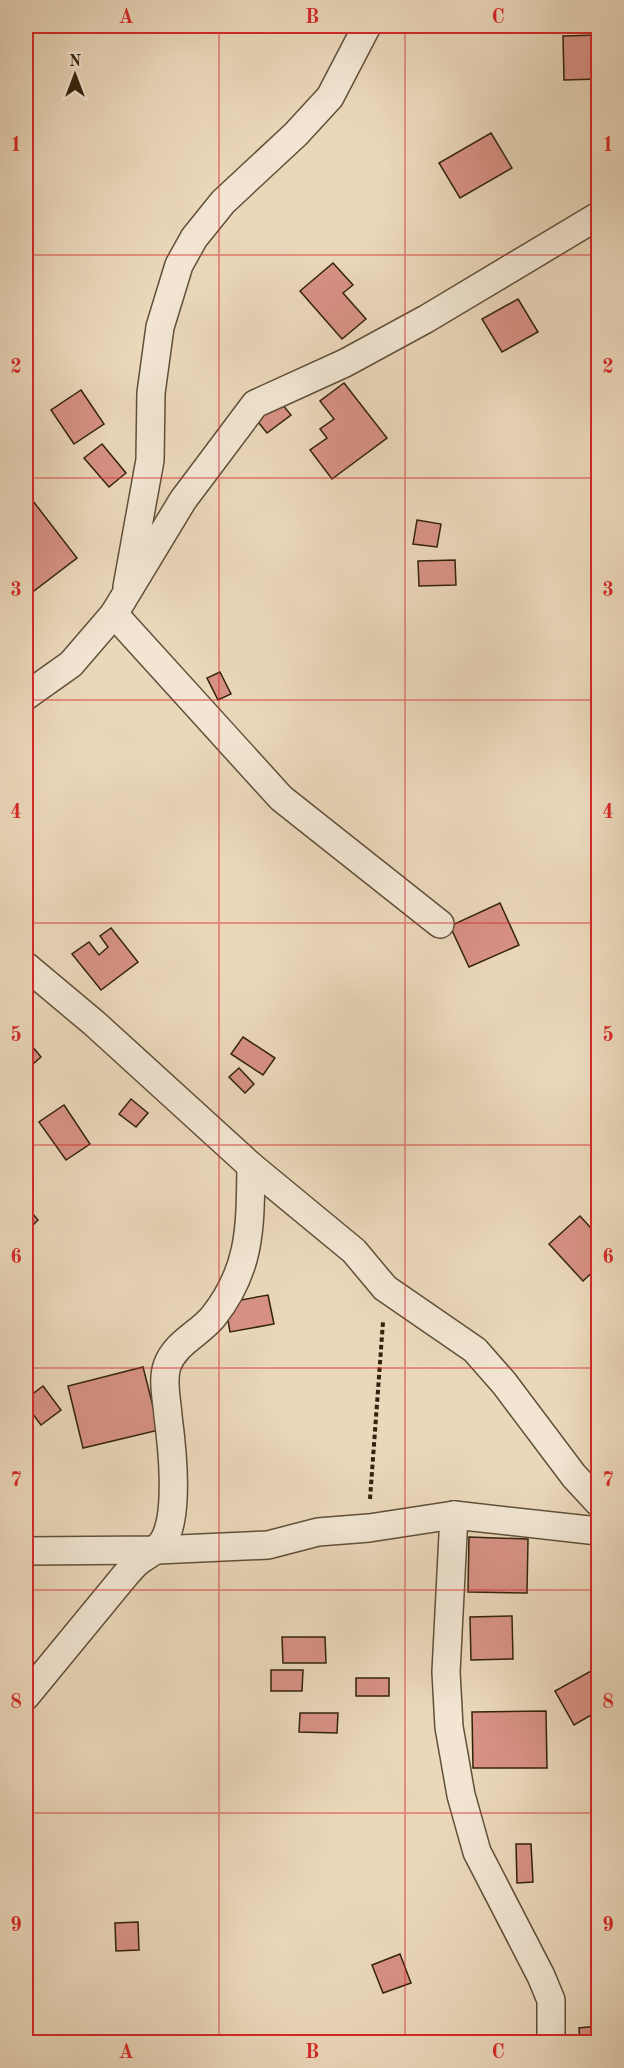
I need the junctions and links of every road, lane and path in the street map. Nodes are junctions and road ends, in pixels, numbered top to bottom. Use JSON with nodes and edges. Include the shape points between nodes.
{"nodes":[{"id":1,"x":367,"y":26,"type":"edge"},
{"id":2,"x":598,"y":216,"type":"edge"},
{"id":3,"x":120,"y":607,"type":"junction"},
{"id":4,"x":26,"y":696,"type":"edge"},
{"id":5,"x":440,"y":924,"type":"dead end"},
{"id":6,"x":26,"y":966,"type":"edge"},
{"id":7,"x":251,"y":1166,"type":"junction"},
{"id":8,"x":385,"y":1288,"type":"junction"},
{"id":9,"x":598,"y":1502,"type":"edge"},
{"id":10,"x":454,"y":1515,"type":"junction"},
{"id":11,"x":369,"y":1528,"type":"junction"},
{"id":12,"x":598,"y":1531,"type":"edge"},
{"id":13,"x":157,"y":1550,"type":"junction"},
{"id":14,"x":26,"y":1551,"type":"edge"},
{"id":15,"x":26,"y":1696,"type":"edge"},
{"id":16,"x":551,"y":2043,"type":"edge"}],
"edges":[{"from":1,"to":3,"type":"street","via":[[330,97],[224,202],[178,265],[160,327],[151,393],[150,460]]},
{"from":2,"to":3,"type":"street","via":[[426,319],[345,363],[255,404],[183,500]]},
{"from":3,"to":4,"type":"street","via":[[71,664]]},
{"from":3,"to":5,"type":"street","via":[[281,798]]},
{"from":6,"to":7,"type":"street"},
{"from":7,"to":8,"type":"street","via":[[354,1251]]},
{"from":7,"to":13,"type":"street","via":[[248,1249],[236,1283],[213,1318],[177,1348],[166,1367],[172,1512],[166,1537]]},
{"from":8,"to":9,"type":"street","via":[[475,1350]]},
{"from":8,"to":11,"type":"path"},
{"from":10,"to":11,"type":"street"},
{"from":10,"to":12,"type":"street"},
{"from":10,"to":16,"type":"street","via":[[446,1672],[449,1727],[457,1772],[477,1852],[551,2000]]},
{"from":11,"to":13,"type":"street","via":[[318,1532],[268,1545]]},
{"from":13,"to":14,"type":"street"},
{"from":13,"to":15,"type":"street","via":[[123,1578]]}]}
